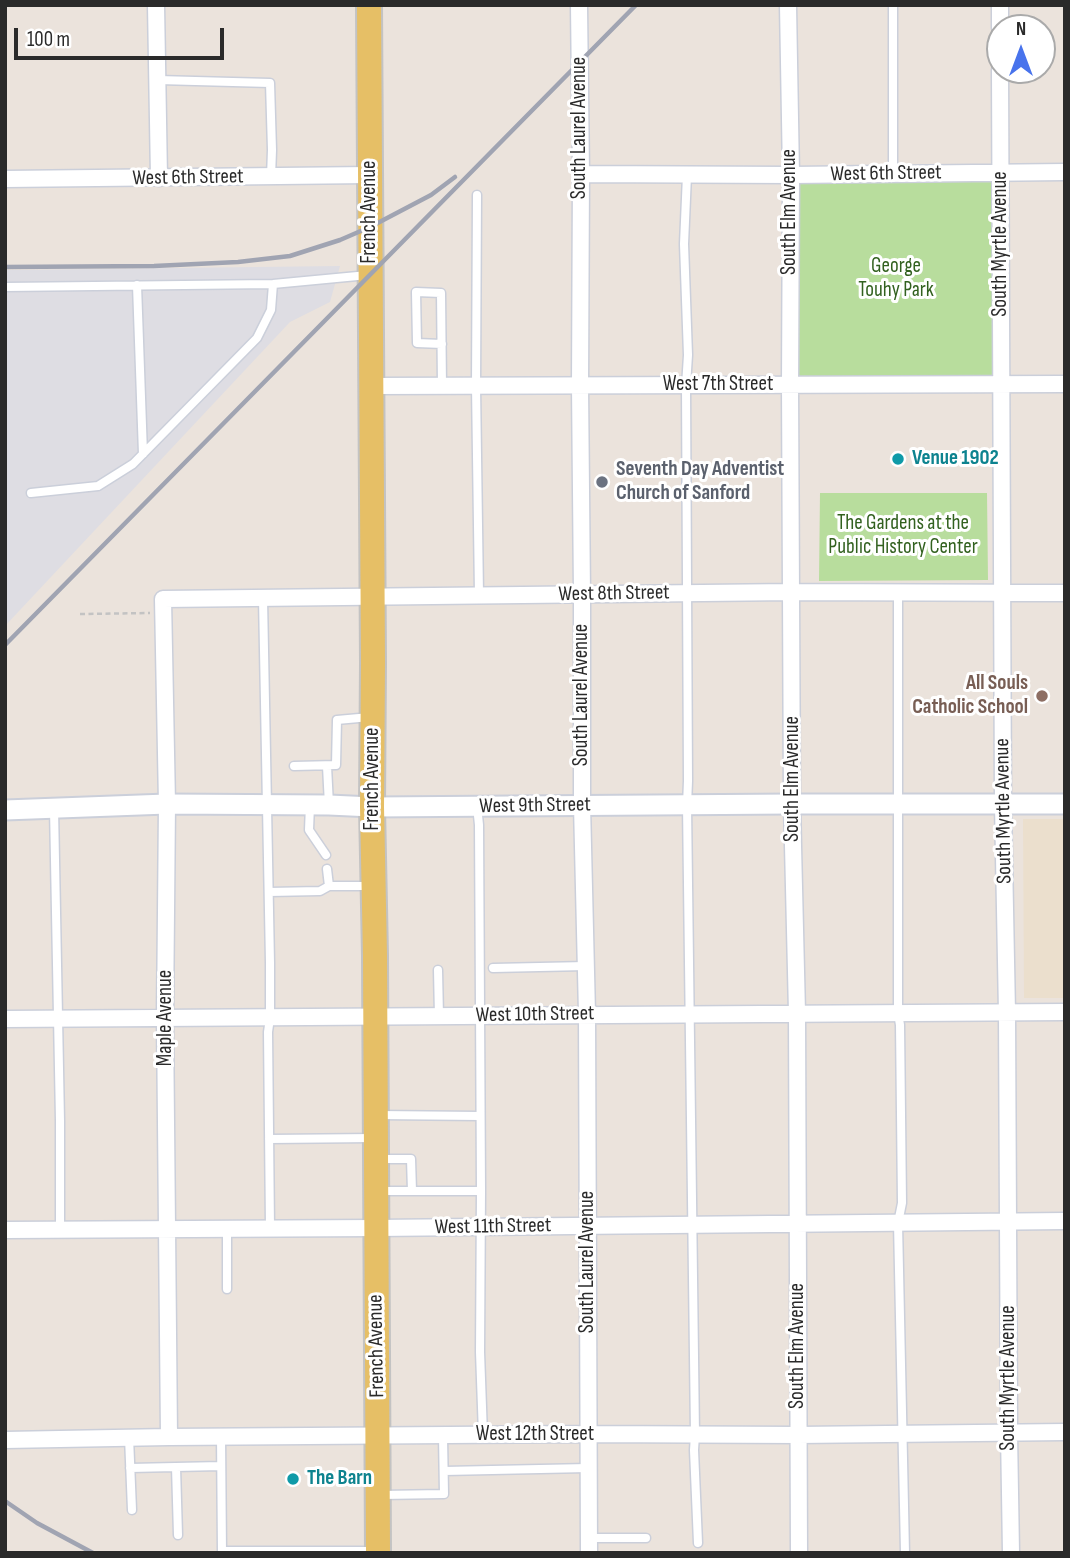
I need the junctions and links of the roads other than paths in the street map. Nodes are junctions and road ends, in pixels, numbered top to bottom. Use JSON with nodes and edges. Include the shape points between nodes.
{"nodes":[{"id":1,"x":156,"y":5,"type":"edge"},
{"id":2,"x":369,"y":5,"type":"edge"},
{"id":3,"x":579,"y":5,"type":"edge"},
{"id":4,"x":788,"y":5,"type":"edge"},
{"id":5,"x":893,"y":5,"type":"edge"},
{"id":6,"x":158,"y":80,"type":"junction"},
{"id":7,"x":1000,"y":84,"type":"edge"},
{"id":8,"x":1065,"y":172,"type":"edge"},
{"id":9,"x":1001,"y":173,"type":"junction"},
{"id":10,"x":581,"y":174,"type":"junction"},
{"id":11,"x":893,"y":174,"type":"junction"},
{"id":12,"x":687,"y":175,"type":"junction"},
{"id":13,"x":791,"y":175,"type":"junction"},
{"id":14,"x":370,"y":176,"type":"junction"},
{"id":15,"x":271,"y":177,"type":"junction"},
{"id":16,"x":159,"y":178,"type":"junction"},
{"id":17,"x":5,"y":179,"type":"edge"},
{"id":18,"x":477,"y":195,"type":"dead end"},
{"id":19,"x":371,"y":274,"type":"junction"},
{"id":20,"x":273,"y":284,"type":"junction"},
{"id":21,"x":137,"y":285,"type":"junction"},
{"id":22,"x":5,"y":287,"type":"edge"},
{"id":23,"x":442,"y":344,"type":"junction"},
{"id":24,"x":1065,"y":384,"type":"edge"},
{"id":25,"x":790,"y":385,"type":"junction"},
{"id":26,"x":1002,"y":385,"type":"junction"},
{"id":27,"x":372,"y":386,"type":"junction"},
{"id":28,"x":443,"y":386,"type":"junction"},
{"id":29,"x":476,"y":386,"type":"junction"},
{"id":30,"x":580,"y":386,"type":"junction"},
{"id":31,"x":686,"y":386,"type":"junction"},
{"id":32,"x":143,"y":454,"type":"junction"},
{"id":33,"x":31,"y":494,"type":"dead end"},
{"id":34,"x":792,"y":592,"type":"junction"},
{"id":35,"x":686,"y":593,"type":"junction"},
{"id":36,"x":898,"y":593,"type":"junction"},
{"id":37,"x":1003,"y":593,"type":"junction"},
{"id":38,"x":1065,"y":593,"type":"edge"},
{"id":39,"x":479,"y":595,"type":"junction"},
{"id":40,"x":582,"y":595,"type":"junction"},
{"id":41,"x":373,"y":596,"type":"junction"},
{"id":42,"x":262,"y":597,"type":"junction"},
{"id":43,"x":163,"y":606,"type":"joint"},
{"id":44,"x":373,"y":717,"type":"junction"},
{"id":45,"x":294,"y":766,"type":"dead end"},
{"id":46,"x":327,"y":766,"type":"junction"},
{"id":47,"x":167,"y":804,"type":"junction"},
{"id":48,"x":792,"y":804,"type":"junction"},
{"id":49,"x":897,"y":804,"type":"junction"},
{"id":50,"x":1065,"y":804,"type":"edge"},
{"id":51,"x":267,"y":805,"type":"junction"},
{"id":52,"x":319,"y":805,"type":"junction"},
{"id":53,"x":582,"y":805,"type":"junction"},
{"id":54,"x":687,"y":805,"type":"junction"},
{"id":55,"x":1003,"y":805,"type":"junction"},
{"id":56,"x":477,"y":806,"type":"junction"},
{"id":57,"x":372,"y":807,"type":"junction"},
{"id":58,"x":54,"y":808,"type":"junction"},
{"id":59,"x":5,"y":810,"type":"edge"},
{"id":60,"x":326,"y":855,"type":"dead end"},
{"id":61,"x":327,"y":869,"type":"dead end"},
{"id":62,"x":328,"y":886,"type":"junction"},
{"id":63,"x":374,"y":886,"type":"junction"},
{"id":64,"x":269,"y":892,"type":"junction"},
{"id":65,"x":586,"y":966,"type":"junction"},
{"id":66,"x":493,"y":968,"type":"dead end"},
{"id":67,"x":438,"y":970,"type":"dead end"},
{"id":68,"x":1065,"y":1012,"type":"edge"},
{"id":69,"x":689,"y":1013,"type":"junction"},
{"id":70,"x":797,"y":1013,"type":"junction"},
{"id":71,"x":898,"y":1013,"type":"junction"},
{"id":72,"x":1007,"y":1013,"type":"junction"},
{"id":73,"x":586,"y":1014,"type":"junction"},
{"id":74,"x":479,"y":1016,"type":"junction"},
{"id":75,"x":439,"y":1017,"type":"junction"},
{"id":76,"x":165,"y":1018,"type":"junction"},
{"id":77,"x":271,"y":1018,"type":"junction"},
{"id":78,"x":375,"y":1018,"type":"junction"},
{"id":79,"x":5,"y":1019,"type":"edge"},
{"id":80,"x":59,"y":1019,"type":"junction"},
{"id":81,"x":480,"y":1116,"type":"junction"},
{"id":82,"x":376,"y":1137,"type":"junction"},
{"id":83,"x":269,"y":1139,"type":"junction"},
{"id":84,"x":376,"y":1191,"type":"junction"},
{"id":85,"x":412,"y":1191,"type":"junction"},
{"id":86,"x":481,"y":1191,"type":"junction"},
{"id":87,"x":1008,"y":1221,"type":"junction"},
{"id":88,"x":1065,"y":1221,"type":"edge"},
{"id":89,"x":898,"y":1223,"type":"junction"},
{"id":90,"x":798,"y":1224,"type":"junction"},
{"id":91,"x":692,"y":1225,"type":"junction"},
{"id":92,"x":588,"y":1226,"type":"junction"},
{"id":93,"x":481,"y":1227,"type":"junction"},
{"id":94,"x":167,"y":1228,"type":"junction"},
{"id":95,"x":227,"y":1228,"type":"junction"},
{"id":96,"x":270,"y":1228,"type":"junction"},
{"id":97,"x":376,"y":1228,"type":"junction"},
{"id":98,"x":60,"y":1229,"type":"junction"},
{"id":99,"x":5,"y":1230,"type":"edge"},
{"id":100,"x":227,"y":1289,"type":"dead end"},
{"id":101,"x":1009,"y":1432,"type":"junction"},
{"id":102,"x":1065,"y":1432,"type":"edge"},
{"id":103,"x":588,"y":1434,"type":"junction"},
{"id":104,"x":903,"y":1434,"type":"junction"},
{"id":105,"x":483,"y":1435,"type":"junction"},
{"id":106,"x":695,"y":1435,"type":"junction"},
{"id":107,"x":798,"y":1435,"type":"junction"},
{"id":108,"x":221,"y":1436,"type":"junction"},
{"id":109,"x":378,"y":1436,"type":"junction"},
{"id":110,"x":443,"y":1436,"type":"junction"},
{"id":111,"x":128,"y":1437,"type":"junction"},
{"id":112,"x":169,"y":1437,"type":"junction"},
{"id":113,"x":5,"y":1440,"type":"edge"},
{"id":114,"x":221,"y":1466,"type":"junction"},
{"id":115,"x":176,"y":1467,"type":"junction"},
{"id":116,"x":130,"y":1468,"type":"junction"},
{"id":117,"x":588,"y":1468,"type":"junction"},
{"id":118,"x":444,"y":1471,"type":"junction"},
{"id":119,"x":378,"y":1495,"type":"junction"},
{"id":120,"x":132,"y":1510,"type":"dead end"},
{"id":121,"x":178,"y":1535,"type":"dead end"},
{"id":122,"x":646,"y":1538,"type":"dead end"},
{"id":123,"x":698,"y":1543,"type":"dead end"},
{"id":124,"x":589,"y":1545,"type":"edge"},
{"id":125,"x":222,"y":1552,"type":"edge"},
{"id":126,"x":378,"y":1552,"type":"edge"},
{"id":127,"x":799,"y":1553,"type":"edge"},
{"id":128,"x":905,"y":1553,"type":"edge"},
{"id":129,"x":1011,"y":1553,"type":"edge"}],
"edges":[{"from":1,"to":6,"type":"street"},
{"from":2,"to":14,"type":"main road","name":"French Avenue"},
{"from":3,"to":10,"type":"street","name":"South Laurel Avenue"},
{"from":4,"to":13,"type":"street","name":"South Elm Avenue"},
{"from":5,"to":11,"type":"lane"},
{"from":6,"to":15,"type":"lane","via":[[271,83]]},
{"from":6,"to":16,"type":"street"},
{"from":7,"to":9,"type":"street","name":"South Myrtle Avenue"},
{"from":8,"to":9,"type":"street","name":"West 6th Street"},
{"from":9,"to":11,"type":"street","name":"West 6th Street"},
{"from":9,"to":26,"type":"street","name":"South Myrtle Avenue"},
{"from":10,"to":12,"type":"street","name":"West 6th Street"},
{"from":10,"to":30,"type":"street","name":"South Laurel Avenue"},
{"from":11,"to":13,"type":"street","name":"West 6th Street"},
{"from":12,"to":13,"type":"street","name":"West 6th Street"},
{"from":12,"to":31,"type":"lane"},
{"from":13,"to":25,"type":"street","name":"South Elm Avenue"},
{"from":14,"to":15,"type":"street","name":"West 6th Street"},
{"from":14,"to":19,"type":"main road","name":"French Avenue"},
{"from":15,"to":16,"type":"street","name":"West 6th Street"},
{"from":16,"to":17,"type":"street","name":"West 6th Street"},
{"from":18,"to":29,"type":"lane"},
{"from":19,"to":20,"type":"lane"},
{"from":19,"to":27,"type":"main road","name":"French Avenue"},
{"from":20,"to":21,"type":"lane"},
{"from":20,"to":32,"type":"lane","via":[[271,310],[257,338]]},
{"from":21,"to":22,"type":"lane"},
{"from":21,"to":32,"type":"lane"},
{"from":23,"to":23,"type":"lane","via":[[441,293],[416,292],[417,343]]},
{"from":23,"to":28,"type":"lane"},
{"from":24,"to":26,"type":"street","name":"West 7th Street"},
{"from":25,"to":26,"type":"street","name":"West 7th Street"},
{"from":25,"to":31,"type":"street","name":"West 7th Street"},
{"from":25,"to":34,"type":"street","name":"South Elm Avenue"},
{"from":26,"to":37,"type":"street","name":"South Myrtle Avenue"},
{"from":27,"to":28,"type":"street","name":"West 7th Street"},
{"from":27,"to":41,"type":"main road","name":"French Avenue"},
{"from":28,"to":29,"type":"street","name":"West 7th Street"},
{"from":29,"to":30,"type":"street","name":"West 7th Street"},
{"from":29,"to":39,"type":"lane"},
{"from":30,"to":31,"type":"street","name":"West 7th Street"},
{"from":30,"to":40,"type":"street","name":"South Laurel Avenue"},
{"from":31,"to":35,"type":"lane"},
{"from":32,"to":33,"type":"lane","via":[[99,486]]},
{"from":34,"to":35,"type":"street","name":"West 8th Street"},
{"from":34,"to":36,"type":"street","name":"West 8th Street"},
{"from":34,"to":48,"type":"street","name":"South Elm Avenue"},
{"from":35,"to":40,"type":"street","name":"West 8th Street"},
{"from":35,"to":54,"type":"lane"},
{"from":36,"to":37,"type":"street","name":"West 8th Street"},
{"from":36,"to":49,"type":"lane"},
{"from":37,"to":38,"type":"street","name":"West 8th Street"},
{"from":37,"to":55,"type":"street","name":"South Myrtle Avenue"},
{"from":39,"to":40,"type":"street","name":"West 8th Street"},
{"from":39,"to":41,"type":"street","name":"West 8th Street"},
{"from":40,"to":53,"type":"street","name":"South Laurel Avenue"},
{"from":41,"to":42,"type":"street","name":"West 8th Street"},
{"from":41,"to":44,"type":"main road","name":"French Avenue"},
{"from":42,"to":43,"type":"street","name":"West 8th Street"},
{"from":42,"to":51,"type":"lane"},
{"from":43,"to":47,"type":"street","name":"Maple Avenue"},
{"from":44,"to":46,"type":"lane","via":[[337,720],[337,763]]},
{"from":44,"to":57,"type":"main road","name":"French Avenue"},
{"from":45,"to":46,"type":"lane"},
{"from":46,"to":52,"type":"lane"},
{"from":47,"to":51,"type":"street","name":"West 9th Street"},
{"from":47,"to":58,"type":"street","name":"West 9th Street"},
{"from":47,"to":76,"type":"street","name":"Maple Avenue"},
{"from":48,"to":49,"type":"street","name":"West 9th Street"},
{"from":48,"to":54,"type":"street","name":"West 9th Street"},
{"from":48,"to":70,"type":"street","name":"South Elm Avenue"},
{"from":49,"to":55,"type":"street","name":"West 9th Street"},
{"from":49,"to":71,"type":"lane"},
{"from":50,"to":55,"type":"street","name":"West 9th Street"},
{"from":51,"to":52,"type":"street","name":"West 9th Street"},
{"from":51,"to":64,"type":"lane"},
{"from":52,"to":57,"type":"street","name":"West 9th Street"},
{"from":52,"to":60,"type":"lane","via":[[309,830]]},
{"from":53,"to":54,"type":"street","name":"West 9th Street"},
{"from":53,"to":56,"type":"street","name":"West 9th Street"},
{"from":53,"to":65,"type":"street","name":"South Laurel Avenue"},
{"from":54,"to":69,"type":"lane"},
{"from":55,"to":72,"type":"street","name":"South Myrtle Avenue"},
{"from":56,"to":57,"type":"street","name":"West 9th Street"},
{"from":56,"to":74,"type":"lane"},
{"from":57,"to":63,"type":"main road","name":"French Avenue"},
{"from":58,"to":59,"type":"street","name":"West 9th Street"},
{"from":58,"to":80,"type":"lane"},
{"from":61,"to":62,"type":"lane"},
{"from":62,"to":63,"type":"lane"},
{"from":62,"to":64,"type":"lane","via":[[320,891]]},
{"from":63,"to":78,"type":"main road","name":"French Avenue"},
{"from":64,"to":77,"type":"lane"},
{"from":65,"to":66,"type":"lane"},
{"from":65,"to":73,"type":"street","name":"South Laurel Avenue"},
{"from":67,"to":75,"type":"lane"},
{"from":68,"to":72,"type":"street","name":"West 10th Street"},
{"from":69,"to":70,"type":"street","name":"West 10th Street"},
{"from":69,"to":73,"type":"street","name":"West 10th Street"},
{"from":69,"to":91,"type":"lane"},
{"from":70,"to":71,"type":"street","name":"West 10th Street"},
{"from":70,"to":90,"type":"street","name":"South Elm Avenue"},
{"from":71,"to":72,"type":"street","name":"West 10th Street"},
{"from":71,"to":89,"type":"lane","via":[[902,1203]]},
{"from":72,"to":87,"type":"street","name":"South Myrtle Avenue"},
{"from":73,"to":74,"type":"street","name":"West 10th Street"},
{"from":73,"to":92,"type":"street","name":"South Laurel Avenue"},
{"from":74,"to":75,"type":"street","name":"West 10th Street"},
{"from":74,"to":81,"type":"lane"},
{"from":75,"to":78,"type":"street","name":"West 10th Street"},
{"from":76,"to":77,"type":"street","name":"West 10th Street"},
{"from":76,"to":80,"type":"street","name":"West 10th Street"},
{"from":76,"to":94,"type":"street","name":"Maple Avenue"},
{"from":77,"to":78,"type":"street","name":"West 10th Street"},
{"from":77,"to":83,"type":"lane"},
{"from":78,"to":82,"type":"main road","name":"French Avenue"},
{"from":79,"to":80,"type":"street","name":"West 10th Street"},
{"from":80,"to":98,"type":"lane"},
{"from":81,"to":82,"type":"lane"},
{"from":81,"to":86,"type":"lane"},
{"from":82,"to":83,"type":"lane"},
{"from":82,"to":84,"type":"main road","name":"French Avenue"},
{"from":82,"to":85,"type":"lane","via":[[411,1159]]},
{"from":83,"to":96,"type":"lane"},
{"from":84,"to":85,"type":"lane"},
{"from":84,"to":97,"type":"main road","name":"French Avenue"},
{"from":85,"to":86,"type":"lane"},
{"from":86,"to":93,"type":"lane"},
{"from":87,"to":88,"type":"street","name":"West 11th Street"},
{"from":87,"to":89,"type":"street","name":"West 11th Street"},
{"from":87,"to":101,"type":"street","name":"South Myrtle Avenue"},
{"from":89,"to":90,"type":"street","name":"West 11th Street"},
{"from":89,"to":104,"type":"lane"},
{"from":90,"to":91,"type":"street","name":"West 11th Street"},
{"from":90,"to":107,"type":"street","name":"South Elm Avenue"},
{"from":91,"to":92,"type":"street","name":"West 11th Street"},
{"from":91,"to":106,"type":"lane"},
{"from":92,"to":93,"type":"street","name":"West 11th Street"},
{"from":92,"to":103,"type":"street","name":"South Laurel Avenue"},
{"from":93,"to":97,"type":"street","name":"West 11th Street"},
{"from":93,"to":105,"type":"lane"},
{"from":94,"to":95,"type":"street","name":"West 11th Street"},
{"from":94,"to":98,"type":"street","name":"West 11th Street"},
{"from":94,"to":112,"type":"street","name":"Maple Avenue"},
{"from":95,"to":96,"type":"street","name":"West 11th Street"},
{"from":95,"to":100,"type":"lane"},
{"from":96,"to":97,"type":"street","name":"West 11th Street"},
{"from":97,"to":109,"type":"main road","name":"French Avenue"},
{"from":98,"to":99,"type":"street","name":"West 11th Street"},
{"from":101,"to":102,"type":"street","name":"West 12th Street"},
{"from":101,"to":104,"type":"street","name":"West 12th Street"},
{"from":101,"to":129,"type":"street","name":"South Myrtle Avenue"},
{"from":103,"to":105,"type":"street","name":"West 12th Street"},
{"from":103,"to":106,"type":"street","name":"West 12th Street"},
{"from":103,"to":117,"type":"street","name":"South Laurel Avenue"},
{"from":104,"to":107,"type":"street","name":"West 12th Street"},
{"from":104,"to":128,"type":"lane"},
{"from":105,"to":110,"type":"street","name":"West 12th Street"},
{"from":106,"to":107,"type":"street","name":"West 12th Street"},
{"from":106,"to":123,"type":"lane"},
{"from":107,"to":127,"type":"street","name":"South Elm Avenue"},
{"from":108,"to":109,"type":"street","name":"West 12th Street"},
{"from":108,"to":112,"type":"street","name":"West 12th Street"},
{"from":108,"to":114,"type":"lane"},
{"from":109,"to":110,"type":"street","name":"West 12th Street"},
{"from":109,"to":119,"type":"main road","name":"French Avenue"},
{"from":110,"to":118,"type":"lane"},
{"from":111,"to":112,"type":"street","name":"West 12th Street"},
{"from":111,"to":113,"type":"street","name":"West 12th Street"},
{"from":111,"to":116,"type":"lane"},
{"from":114,"to":115,"type":"lane"},
{"from":114,"to":125,"type":"lane"},
{"from":115,"to":116,"type":"lane"},
{"from":115,"to":121,"type":"lane"},
{"from":116,"to":120,"type":"lane"},
{"from":117,"to":118,"type":"lane"},
{"from":117,"to":124,"type":"street","name":"South Laurel Avenue"},
{"from":118,"to":119,"type":"lane","via":[[444,1494]]},
{"from":119,"to":126,"type":"main road","name":"French Avenue"},
{"from":122,"to":124,"type":"lane"},
{"from":125,"to":126,"type":"lane"}]}
